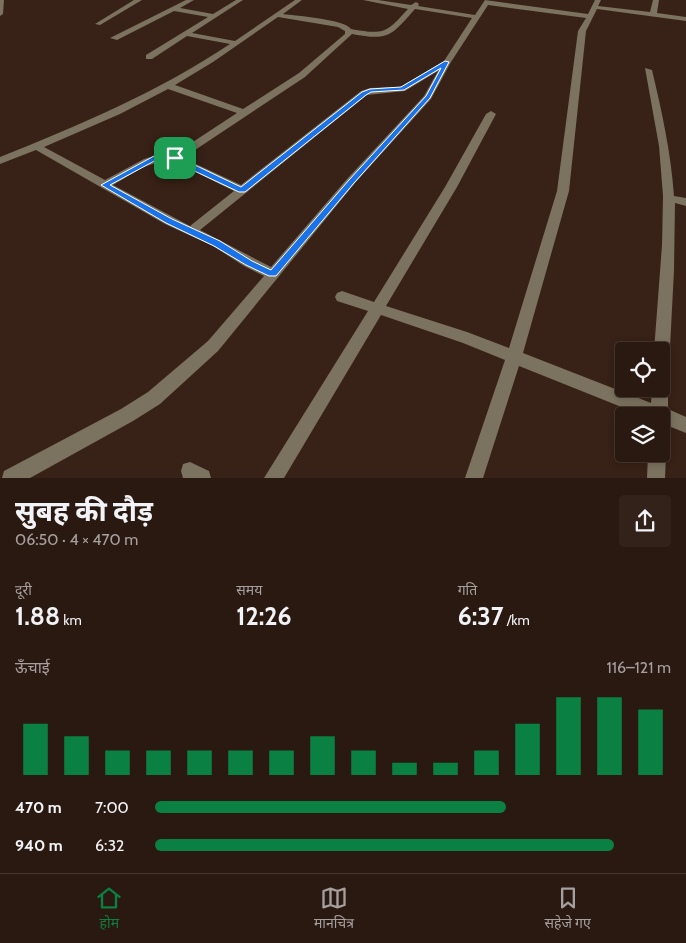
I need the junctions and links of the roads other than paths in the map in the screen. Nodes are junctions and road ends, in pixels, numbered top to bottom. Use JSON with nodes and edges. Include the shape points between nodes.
{"nodes":[{"id":1,"x":1,"y":0,"type":"edge"},
{"id":2,"x":139,"y":0,"type":"edge"},
{"id":3,"x":191,"y":0,"type":"edge"},
{"id":4,"x":240,"y":0,"type":"edge"},
{"id":5,"x":299,"y":0,"type":"edge"},
{"id":6,"x":366,"y":0,"type":"edge"},
{"id":7,"x":419,"y":0,"type":"edge"},
{"id":8,"x":656,"y":0,"type":"edge"},
{"id":9,"x":486,"y":2,"type":"edge"},
{"id":10,"x":174,"y":8,"type":"junction"},
{"id":11,"x":412,"y":8,"type":"junction"},
{"id":12,"x":593,"y":8,"type":"edge"},
{"id":13,"x":0,"y":14,"type":"edge"},
{"id":14,"x":276,"y":15,"type":"junction"},
{"id":15,"x":653,"y":15,"type":"junction"},
{"id":16,"x":214,"y":16,"type":"junction"},
{"id":17,"x":476,"y":17,"type":"junction"},
{"id":18,"x":686,"y":19,"type":"edge"},
{"id":19,"x":98,"y":24,"type":"dead end"},
{"id":20,"x":349,"y":31,"type":"junction"},
{"id":21,"x":185,"y":34,"type":"junction"},
{"id":22,"x":114,"y":38,"type":"dead end"},
{"id":23,"x":235,"y":43,"type":"junction"},
{"id":24,"x":149,"y":57,"type":"dead end"},
{"id":25,"x":447,"y":62,"type":"junction"},
{"id":26,"x":648,"y":70,"type":"dead end"},
{"id":27,"x":168,"y":86,"type":"junction"},
{"id":28,"x":245,"y":113,"type":"junction"},
{"id":29,"x":491,"y":114,"type":"dead end"},
{"id":30,"x":36,"y":146,"type":"junction"},
{"id":31,"x":175,"y":158,"type":"junction"},
{"id":32,"x":0,"y":161,"type":"edge"},
{"id":33,"x":105,"y":185,"type":"junction"},
{"id":34,"x":242,"y":190,"type":"junction"},
{"id":35,"x":668,"y":198,"type":"junction"},
{"id":36,"x":686,"y":202,"type":"edge"},
{"id":37,"x":191,"y":231,"type":"junction"},
{"id":38,"x":272,"y":274,"type":"junction"},
{"id":39,"x":342,"y":297,"type":"dead end"},
{"id":40,"x":377,"y":309,"type":"junction"},
{"id":41,"x":662,"y":342,"type":"edge"},
{"id":42,"x":514,"y":356,"type":"junction"},
{"id":43,"x":637,"y":407,"type":"edge"},
{"id":44,"x":670,"y":420,"type":"edge"},
{"id":45,"x":686,"y":425,"type":"edge"},
{"id":46,"x":657,"y":462,"type":"edge"},
{"id":47,"x":11,"y":478,"type":"edge"},
{"id":48,"x":273,"y":478,"type":"edge"},
{"id":49,"x":474,"y":478,"type":"edge"},
{"id":50,"x":656,"y":478,"type":"edge"}],
"edges":[{"from":1,"to":13,"type":"street"},
{"from":2,"to":19,"type":"street"},
{"from":3,"to":10,"type":"street"},
{"from":4,"to":16,"type":"street"},
{"from":5,"to":14,"type":"street"},
{"from":6,"to":11,"type":"street"},
{"from":7,"to":11,"type":"street"},
{"from":8,"to":15,"type":"street"},
{"from":9,"to":12,"type":"street"},
{"from":9,"to":17,"type":"street"},
{"from":10,"to":16,"type":"street"},
{"from":10,"to":22,"type":"street"},
{"from":11,"to":17,"type":"street"},
{"from":11,"to":20,"type":"street","via":[[386,34],[374,36]]},
{"from":12,"to":15,"type":"street"},
{"from":12,"to":42,"type":"street","via":[[582,32],[563,191]]},
{"from":14,"to":20,"type":"street","via":[[339,25]]},
{"from":14,"to":23,"type":"street"},
{"from":15,"to":18,"type":"street"},
{"from":16,"to":21,"type":"street"},
{"from":17,"to":25,"type":"street"},
{"from":20,"to":28,"type":"street","via":[[302,75]]},
{"from":21,"to":23,"type":"street"},
{"from":21,"to":24,"type":"street"},
{"from":23,"to":27,"type":"street"},
{"from":25,"to":34,"type":"street","via":[[402,89],[364,93]]},
{"from":25,"to":38,"type":"street","via":[[428,97]]},
{"from":26,"to":35,"type":"street","via":[[661,129]]},
{"from":27,"to":28,"type":"street"},
{"from":27,"to":30,"type":"street"},
{"from":28,"to":31,"type":"street"},
{"from":29,"to":40,"type":"street"},
{"from":30,"to":32,"type":"street"},
{"from":30,"to":33,"type":"street"},
{"from":31,"to":33,"type":"street","via":[[156,158]]},
{"from":31,"to":34,"type":"street"},
{"from":33,"to":37,"type":"street"},
{"from":34,"to":37,"type":"street"},
{"from":35,"to":36,"type":"street"},
{"from":35,"to":41,"type":"street"},
{"from":37,"to":38,"type":"street"},
{"from":38,"to":47,"type":"street","via":[[213,346],[154,398]]},
{"from":39,"to":40,"type":"street"},
{"from":40,"to":42,"type":"street"},
{"from":40,"to":48,"type":"street"},
{"from":42,"to":43,"type":"street"},
{"from":42,"to":49,"type":"street"},
{"from":44,"to":45,"type":"street"},
{"from":46,"to":50,"type":"street"}]}
